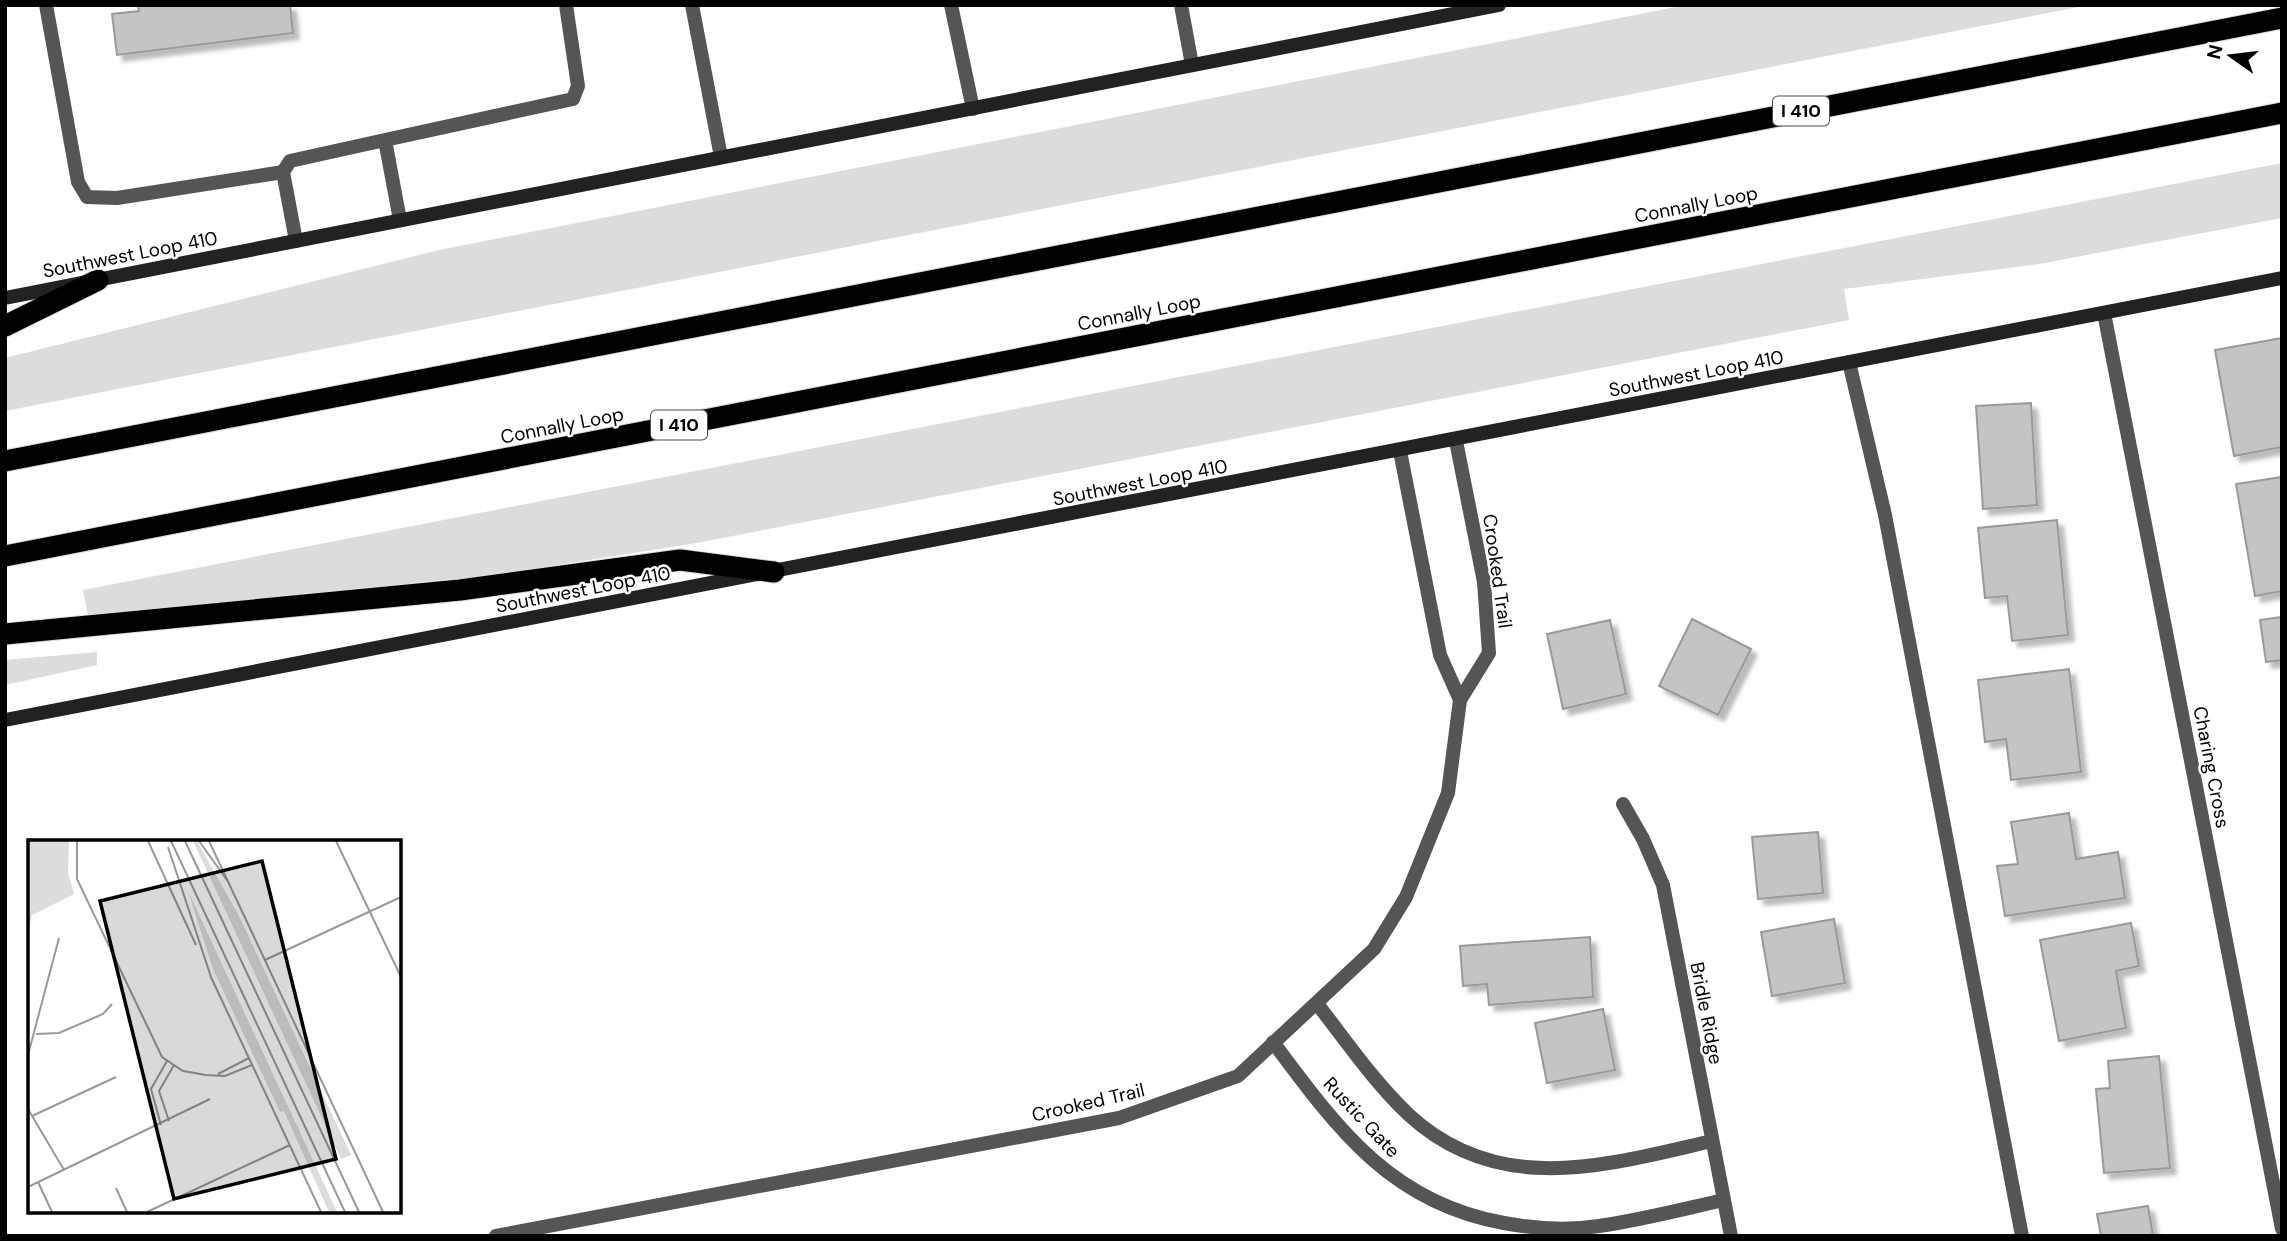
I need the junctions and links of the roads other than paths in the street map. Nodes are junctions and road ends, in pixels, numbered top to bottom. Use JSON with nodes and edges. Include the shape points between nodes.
{"nodes":[{"id":1,"x":46,"y":5,"type":"edge"},
{"id":2,"x":566,"y":5,"type":"edge"},
{"id":3,"x":692,"y":5,"type":"edge"},
{"id":4,"x":951,"y":5,"type":"edge"},
{"id":5,"x":1181,"y":5,"type":"edge"},
{"id":6,"x":1499,"y":5,"type":"edge"},
{"id":7,"x":1430,"y":12,"type":"edge"},
{"id":8,"x":2282,"y":18,"type":"edge"},
{"id":9,"x":1192,"y":65,"type":"junction"},
{"id":10,"x":973,"y":109,"type":"junction"},
{"id":11,"x":2282,"y":113,"type":"edge"},
{"id":12,"x":385,"y":140,"type":"junction"},
{"id":13,"x":721,"y":157,"type":"junction"},
{"id":14,"x":283,"y":172,"type":"junction"},
{"id":15,"x":400,"y":220,"type":"junction"},
{"id":16,"x":296,"y":241,"type":"junction"},
{"id":17,"x":2282,"y":278,"type":"edge"},
{"id":18,"x":98,"y":280,"type":"junction"},
{"id":19,"x":5,"y":298,"type":"edge"},
{"id":20,"x":2104,"y":313,"type":"junction"},
{"id":21,"x":5,"y":326,"type":"edge"},
{"id":22,"x":1849,"y":362,"type":"junction"},
{"id":23,"x":1456,"y":441,"type":"junction"},
{"id":24,"x":1400,"y":451,"type":"junction"},
{"id":25,"x":5,"y":461,"type":"edge"},
{"id":26,"x":5,"y":556,"type":"edge"},
{"id":27,"x":774,"y":572,"type":"junction"},
{"id":28,"x":5,"y":634,"type":"edge"},
{"id":29,"x":1460,"y":700,"type":"junction"},
{"id":30,"x":5,"y":720,"type":"edge"},
{"id":31,"x":1623,"y":804,"type":"dead end"},
{"id":32,"x":1318,"y":1005,"type":"junction"},
{"id":33,"x":1273,"y":1042,"type":"junction"},
{"id":34,"x":1712,"y":1141,"type":"junction"},
{"id":35,"x":1724,"y":1200,"type":"junction"},
{"id":36,"x":2282,"y":1230,"type":"edge"},
{"id":37,"x":496,"y":1236,"type":"edge"},
{"id":38,"x":1731,"y":1236,"type":"edge"},
{"id":39,"x":2022,"y":1236,"type":"edge"}],
"edges":[{"from":1,"to":14,"type":"street","via":[[78,181],[87,197],[117,198]]},
{"from":2,"to":12,"type":"street","via":[[578,86],[573,99]]},
{"from":3,"to":13,"type":"street"},
{"from":4,"to":10,"type":"street"},
{"from":5,"to":9,"type":"street"},
{"from":6,"to":7,"type":"main road","name":"Southwest Loop 410"},
{"from":7,"to":9,"type":"main road","name":"Southwest Loop 410"},
{"from":8,"to":25,"type":"highway","number":"I 410"},
{"from":9,"to":10,"type":"main road","name":"Southwest Loop 410"},
{"from":10,"to":13,"type":"main road","name":"Southwest Loop 410"},
{"from":11,"to":26,"type":"highway","name":"Connally Loop","number":"I 410"},
{"from":12,"to":14,"type":"street","via":[[290,160]]},
{"from":12,"to":15,"type":"street"},
{"from":13,"to":15,"type":"main road","name":"Southwest Loop 410"},
{"from":14,"to":16,"type":"street"},
{"from":15,"to":16,"type":"main road","name":"Southwest Loop 410"},
{"from":16,"to":18,"type":"main road","name":"Southwest Loop 410"},
{"from":17,"to":20,"type":"main road","name":"Southwest Loop 410"},
{"from":18,"to":19,"type":"main road","name":"Southwest Loop 410"},
{"from":18,"to":21,"type":"highway"},
{"from":20,"to":22,"type":"main road","name":"Southwest Loop 410"},
{"from":20,"to":36,"type":"street","name":"Charing Cross"},
{"from":22,"to":23,"type":"main road","name":"Southwest Loop 410"},
{"from":22,"to":39,"type":"street","via":[[1885,515]]},
{"from":23,"to":24,"type":"main road","name":"Southwest Loop 410"},
{"from":23,"to":29,"type":"street","name":"Crooked Trail","via":[[1479,550],[1489,653]]},
{"from":24,"to":27,"type":"main road","name":"Southwest Loop 410"},
{"from":24,"to":29,"type":"street","name":"Crooked Trail","via":[[1440,655]]},
{"from":27,"to":28,"type":"highway","via":[[680,560],[460,590]]},
{"from":27,"to":30,"type":"main road","name":"Southwest Loop 410"},
{"from":29,"to":32,"type":"street","name":"Crooked Trail","via":[[1448,793],[1406,897],[1374,949]]},
{"from":31,"to":34,"type":"street","name":"Bridle Ridge","via":[[1663,885]]},
{"from":32,"to":33,"type":"street","name":"Crooked Trail"},
{"from":32,"to":34,"type":"street","name":"Rustic Gate","via":[[1409,1115],[1438,1137],[1480,1157],[1538,1169],[1577,1169]]},
{"from":33,"to":35,"type":"street","name":"Rustic Gate","via":[[1369,1158],[1417,1194],[1451,1209],[1519,1226],[1564,1229]]},
{"from":33,"to":37,"type":"street","name":"Crooked Trail","via":[[1238,1076],[1119,1118]]},
{"from":34,"to":35,"type":"street","name":"Bridle Ridge"},
{"from":35,"to":38,"type":"street","name":"Bridle Ridge"}]}
